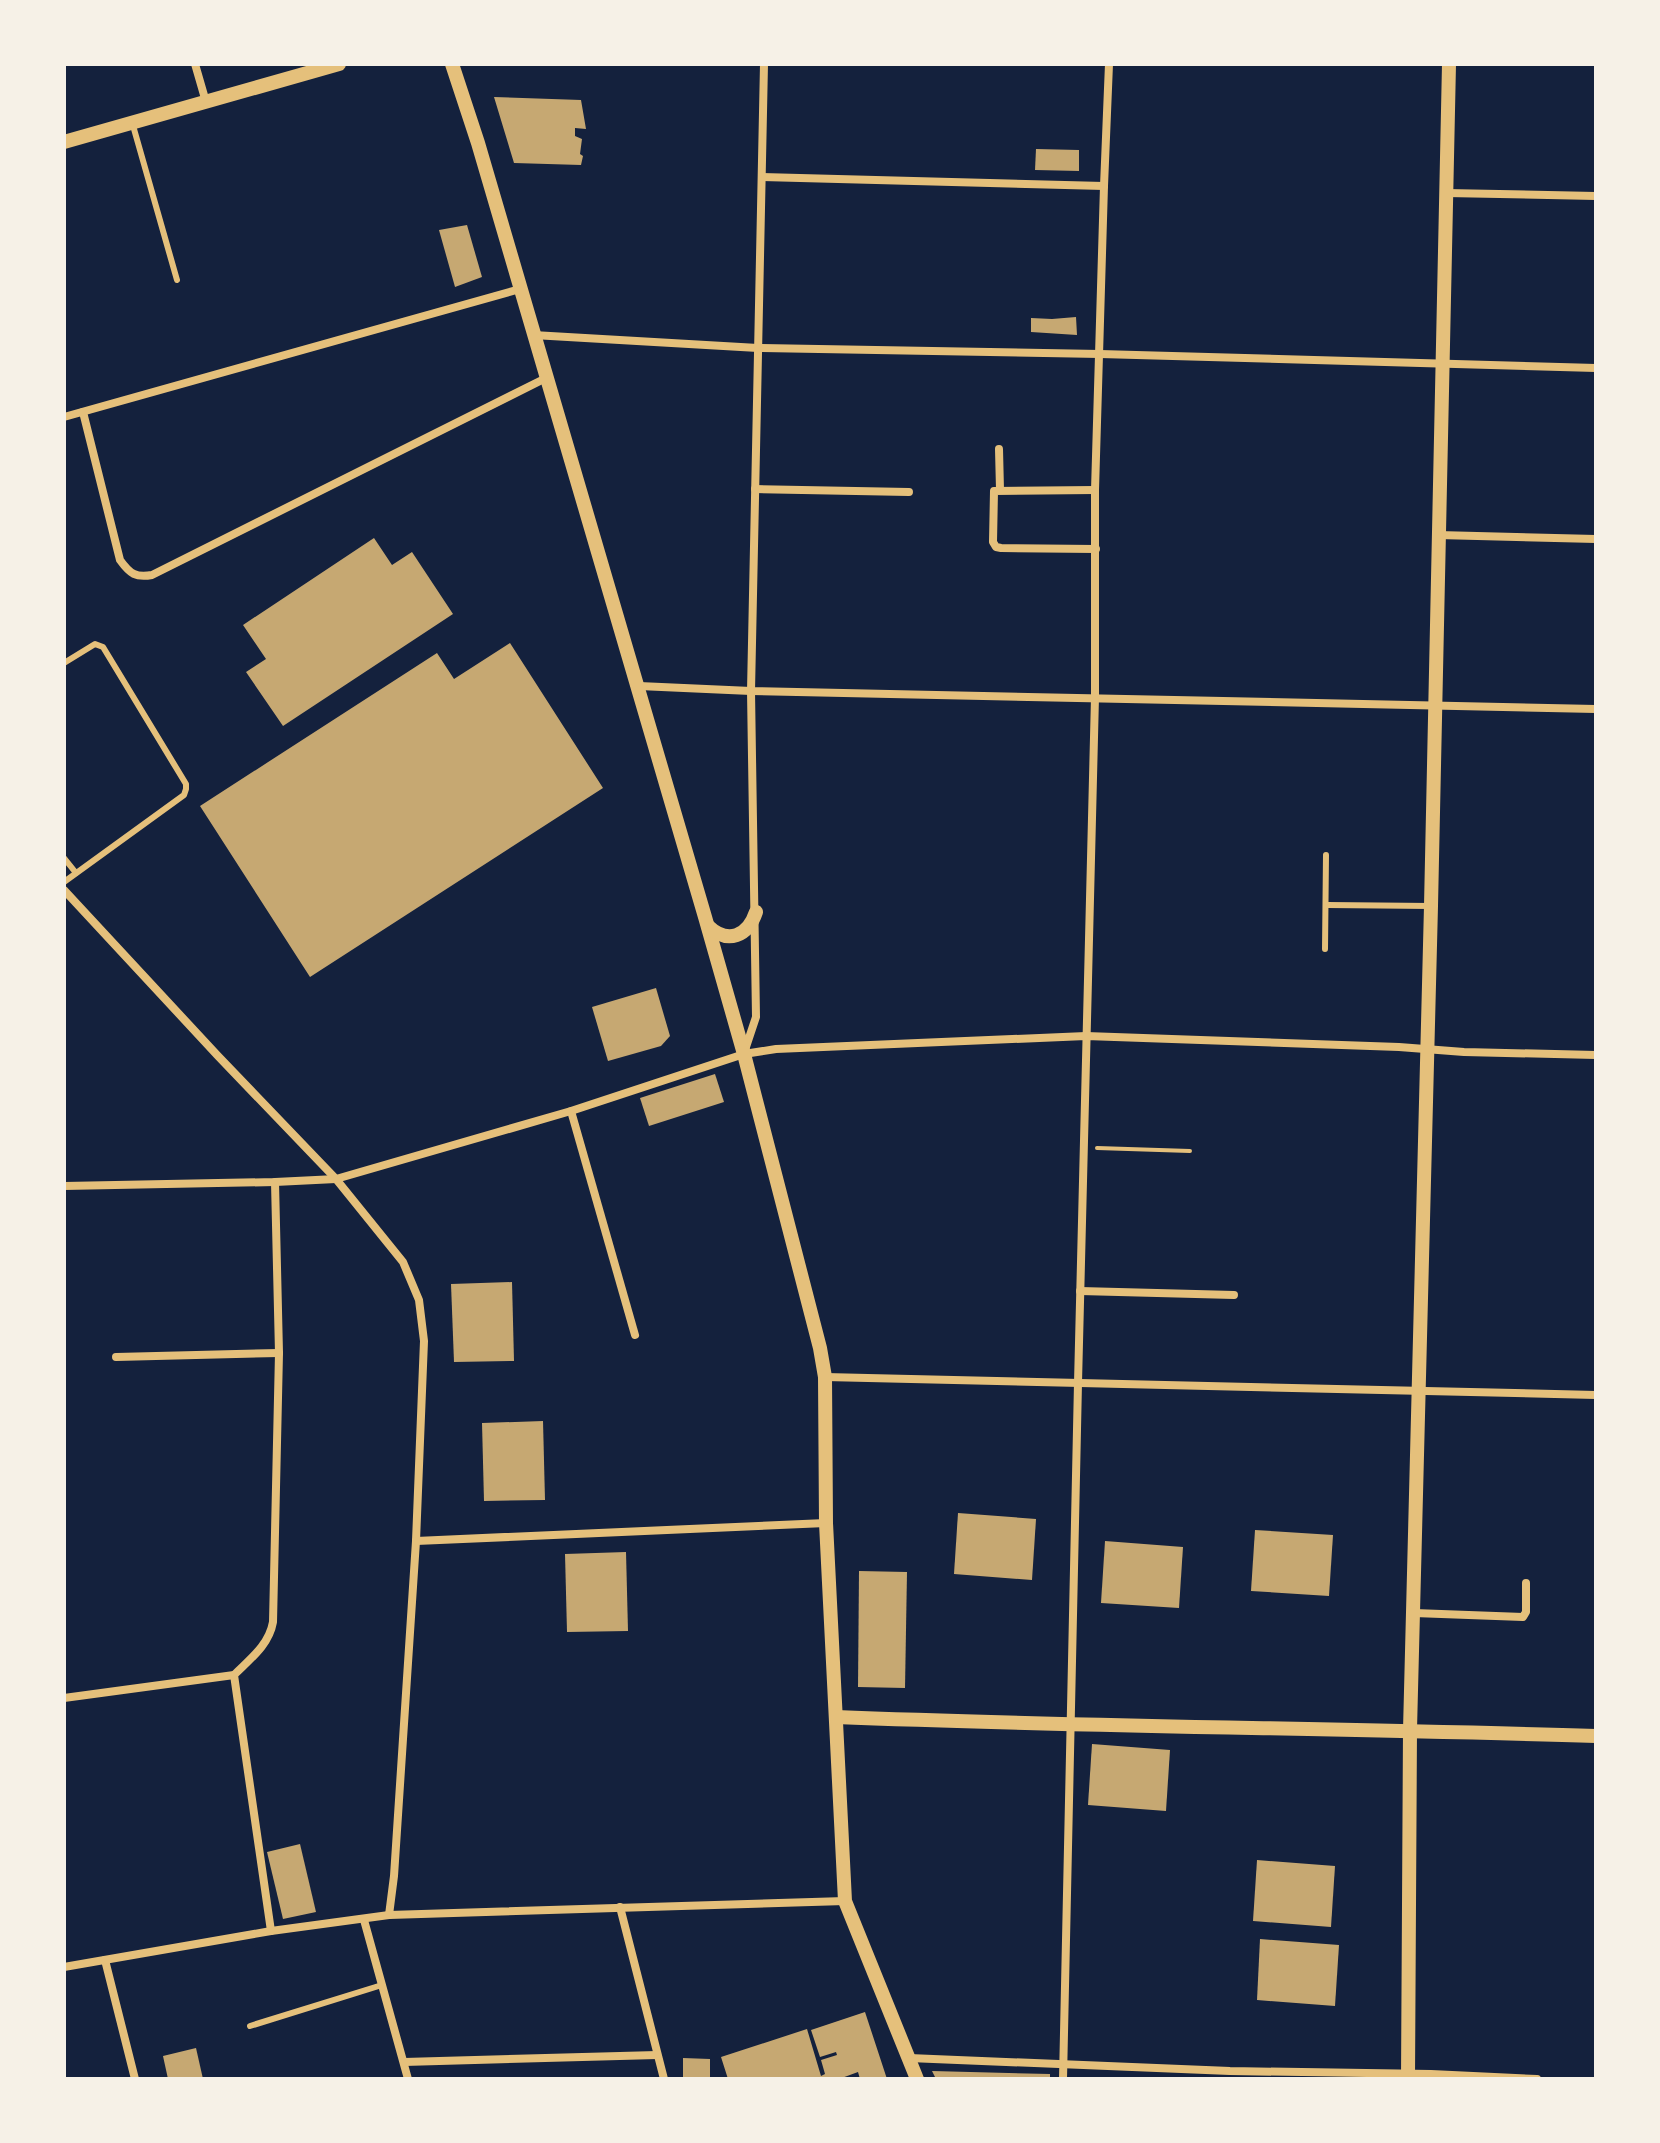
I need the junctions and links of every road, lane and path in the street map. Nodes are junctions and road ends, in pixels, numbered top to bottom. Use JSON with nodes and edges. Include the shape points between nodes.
{"nodes":[{"id":1,"x":195,"y":64,"type":"edge"},
{"id":2,"x":339,"y":64,"type":"edge"},
{"id":3,"x":452,"y":64,"type":"edge"},
{"id":4,"x":764,"y":64,"type":"edge"},
{"id":5,"x":1109,"y":64,"type":"edge"},
{"id":6,"x":1449,"y":64,"type":"edge"},
{"id":7,"x":206,"y":102,"type":"junction"},
{"id":8,"x":132,"y":122,"type":"junction"},
{"id":9,"x":64,"y":142,"type":"edge"},
{"id":10,"x":762,"y":177,"type":"junction"},
{"id":11,"x":1104,"y":186,"type":"junction"},
{"id":12,"x":1446,"y":193,"type":"junction"},
{"id":13,"x":1596,"y":196,"type":"edge"},
{"id":14,"x":177,"y":280,"type":"dead end"},
{"id":15,"x":520,"y":289,"type":"junction"},
{"id":16,"x":533,"y":335,"type":"junction"},
{"id":17,"x":758,"y":348,"type":"junction"},
{"id":18,"x":1100,"y":354,"type":"junction"},
{"id":19,"x":1442,"y":364,"type":"junction"},
{"id":20,"x":1596,"y":368,"type":"edge"},
{"id":21,"x":546,"y":378,"type":"junction"},
{"id":22,"x":83,"y":412,"type":"junction"},
{"id":23,"x":64,"y":417,"type":"edge"},
{"id":24,"x":999,"y":449,"type":"dead end"},
{"id":25,"x":755,"y":489,"type":"junction"},
{"id":26,"x":1000,"y":490,"type":"junction"},
{"id":27,"x":1095,"y":490,"type":"junction"},
{"id":28,"x":909,"y":492,"type":"dead end"},
{"id":29,"x":1438,"y":535,"type":"junction"},
{"id":30,"x":1596,"y":539,"type":"edge"},
{"id":31,"x":1096,"y":549,"type":"junction"},
{"id":32,"x":64,"y":663,"type":"edge"},
{"id":33,"x":639,"y":686,"type":"junction"},
{"id":34,"x":751,"y":691,"type":"junction"},
{"id":35,"x":1095,"y":697,"type":"junction"},
{"id":36,"x":1435,"y":705,"type":"junction"},
{"id":37,"x":1596,"y":709,"type":"edge"},
{"id":38,"x":1326,"y":855,"type":"dead end"},
{"id":39,"x":64,"y":858,"type":"edge"},
{"id":40,"x":76,"y":873,"type":"junction"},
{"id":41,"x":64,"y":882,"type":"edge"},
{"id":42,"x":64,"y":890,"type":"edge"},
{"id":43,"x":1327,"y":905,"type":"junction"},
{"id":44,"x":1431,"y":906,"type":"junction"},
{"id":45,"x":756,"y":912,"type":"junction"},
{"id":46,"x":708,"y":926,"type":"junction"},
{"id":47,"x":1325,"y":949,"type":"dead end"},
{"id":48,"x":1086,"y":1036,"type":"junction"},
{"id":49,"x":1427,"y":1049,"type":"junction"},
{"id":50,"x":744,"y":1054,"type":"junction"},
{"id":51,"x":1596,"y":1055,"type":"edge"},
{"id":52,"x":571,"y":1111,"type":"junction"},
{"id":53,"x":1083,"y":1147,"type":"junction"},
{"id":54,"x":1190,"y":1151,"type":"dead end"},
{"id":55,"x":336,"y":1179,"type":"junction"},
{"id":56,"x":275,"y":1182,"type":"junction"},
{"id":57,"x":64,"y":1186,"type":"edge"},
{"id":58,"x":1080,"y":1291,"type":"junction"},
{"id":59,"x":1234,"y":1295,"type":"dead end"},
{"id":60,"x":635,"y":1335,"type":"dead end"},
{"id":61,"x":279,"y":1353,"type":"junction"},
{"id":62,"x":116,"y":1357,"type":"dead end"},
{"id":63,"x":825,"y":1377,"type":"junction"},
{"id":64,"x":1078,"y":1383,"type":"junction"},
{"id":65,"x":1418,"y":1390,"type":"junction"},
{"id":66,"x":1596,"y":1395,"type":"edge"},
{"id":67,"x":826,"y":1523,"type":"junction"},
{"id":68,"x":416,"y":1541,"type":"junction"},
{"id":69,"x":1526,"y":1583,"type":"dead end"},
{"id":70,"x":1414,"y":1613,"type":"junction"},
{"id":71,"x":234,"y":1675,"type":"junction"},
{"id":72,"x":64,"y":1698,"type":"edge"},
{"id":73,"x":836,"y":1717,"type":"junction"},
{"id":74,"x":1070,"y":1725,"type":"junction"},
{"id":75,"x":1410,"y":1730,"type":"junction"},
{"id":76,"x":1596,"y":1736,"type":"edge"},
{"id":77,"x":845,"y":1901,"type":"junction"},
{"id":78,"x":620,"y":1907,"type":"junction"},
{"id":79,"x":389,"y":1915,"type":"junction"},
{"id":80,"x":364,"y":1920,"type":"junction"},
{"id":81,"x":271,"y":1931,"type":"junction"},
{"id":82,"x":105,"y":1960,"type":"junction"},
{"id":83,"x":64,"y":1967,"type":"edge"},
{"id":84,"x":382,"y":1985,"type":"junction"},
{"id":85,"x":250,"y":2026,"type":"dead end"},
{"id":86,"x":657,"y":2055,"type":"junction"},
{"id":87,"x":909,"y":2058,"type":"junction"},
{"id":88,"x":404,"y":2062,"type":"junction"},
{"id":89,"x":1063,"y":2063,"type":"junction"},
{"id":90,"x":1230,"y":2075,"type":"edge"},
{"id":91,"x":1408,"y":2076,"type":"edge"},
{"id":92,"x":135,"y":2079,"type":"edge"},
{"id":93,"x":408,"y":2079,"type":"edge"},
{"id":94,"x":664,"y":2079,"type":"edge"},
{"id":95,"x":917,"y":2079,"type":"edge"},
{"id":96,"x":1063,"y":2079,"type":"edge"},
{"id":97,"x":1537,"y":2079,"type":"edge"}],
"edges":[{"from":1,"to":7,"type":"street"},
{"from":2,"to":7,"type":"street"},
{"from":3,"to":15,"type":"street"},
{"from":4,"to":10,"type":"street"},
{"from":5,"to":11,"type":"street"},
{"from":6,"to":12,"type":"street"},
{"from":7,"to":8,"type":"street"},
{"from":8,"to":9,"type":"street"},
{"from":8,"to":14,"type":"lane"},
{"from":10,"to":11,"type":"street"},
{"from":10,"to":17,"type":"street"},
{"from":11,"to":18,"type":"street"},
{"from":12,"to":13,"type":"street"},
{"from":12,"to":19,"type":"street"},
{"from":15,"to":16,"type":"street"},
{"from":15,"to":22,"type":"street"},
{"from":16,"to":17,"type":"street"},
{"from":16,"to":21,"type":"street"},
{"from":17,"to":18,"type":"street"},
{"from":17,"to":25,"type":"street"},
{"from":18,"to":19,"type":"street"},
{"from":18,"to":27,"type":"street"},
{"from":19,"to":20,"type":"street"},
{"from":19,"to":29,"type":"street"},
{"from":21,"to":22,"type":"street","via":[[141,577],[120,560]]},
{"from":21,"to":33,"type":"street"},
{"from":22,"to":23,"type":"street"},
{"from":24,"to":26,"type":"street"},
{"from":25,"to":28,"type":"street"},
{"from":25,"to":34,"type":"street"},
{"from":26,"to":27,"type":"street"},
{"from":26,"to":31,"type":"street","via":[[993,493],[996,547]]},
{"from":27,"to":31,"type":"street"},
{"from":29,"to":30,"type":"street"},
{"from":29,"to":36,"type":"street"},
{"from":31,"to":35,"type":"street"},
{"from":32,"to":40,"type":"lane","via":[[95,644],[103,647],[186,784],[184,795]]},
{"from":33,"to":34,"type":"street"},
{"from":33,"to":46,"type":"street"},
{"from":34,"to":35,"type":"street"},
{"from":34,"to":45,"type":"street"},
{"from":35,"to":36,"type":"street"},
{"from":35,"to":48,"type":"street"},
{"from":36,"to":37,"type":"street"},
{"from":36,"to":44,"type":"street"},
{"from":38,"to":43,"type":"lane"},
{"from":39,"to":40,"type":"lane"},
{"from":40,"to":41,"type":"lane"},
{"from":42,"to":55,"type":"street"},
{"from":43,"to":44,"type":"lane"},
{"from":43,"to":47,"type":"lane"},
{"from":44,"to":49,"type":"street"},
{"from":45,"to":46,"type":"street","via":[[749,927],[733,937]]},
{"from":45,"to":50,"type":"street","via":[[756,1017]]},
{"from":46,"to":50,"type":"street"},
{"from":48,"to":49,"type":"street"},
{"from":48,"to":50,"type":"street"},
{"from":48,"to":53,"type":"street"},
{"from":49,"to":51,"type":"street"},
{"from":49,"to":65,"type":"street"},
{"from":50,"to":52,"type":"street"},
{"from":50,"to":63,"type":"street"},
{"from":52,"to":55,"type":"street"},
{"from":52,"to":60,"type":"street"},
{"from":53,"to":54,"type":"path"},
{"from":53,"to":58,"type":"street"},
{"from":55,"to":56,"type":"street"},
{"from":55,"to":68,"type":"street","via":[[403,1262],[419,1300],[424,1341]]},
{"from":56,"to":57,"type":"street"},
{"from":56,"to":61,"type":"street"},
{"from":58,"to":59,"type":"street"},
{"from":58,"to":64,"type":"street"},
{"from":61,"to":62,"type":"street"},
{"from":61,"to":71,"type":"street","via":[[273,1622],[266,1642]]},
{"from":63,"to":64,"type":"street"},
{"from":63,"to":67,"type":"street"},
{"from":64,"to":65,"type":"street"},
{"from":64,"to":74,"type":"street"},
{"from":65,"to":66,"type":"street"},
{"from":65,"to":70,"type":"street"},
{"from":67,"to":68,"type":"street"},
{"from":67,"to":73,"type":"street"},
{"from":68,"to":79,"type":"street"},
{"from":69,"to":70,"type":"street","via":[[1523,1617]]},
{"from":70,"to":75,"type":"street"},
{"from":71,"to":72,"type":"street"},
{"from":71,"to":81,"type":"street"},
{"from":73,"to":74,"type":"street"},
{"from":73,"to":77,"type":"street"},
{"from":74,"to":75,"type":"street"},
{"from":74,"to":89,"type":"street"},
{"from":75,"to":76,"type":"street"},
{"from":75,"to":91,"type":"street"},
{"from":77,"to":78,"type":"street"},
{"from":77,"to":87,"type":"street"},
{"from":78,"to":79,"type":"street"},
{"from":78,"to":86,"type":"street"},
{"from":79,"to":80,"type":"street"},
{"from":80,"to":81,"type":"street"},
{"from":80,"to":84,"type":"street"},
{"from":81,"to":82,"type":"street"},
{"from":82,"to":83,"type":"street"},
{"from":82,"to":92,"type":"street"},
{"from":84,"to":85,"type":"lane"},
{"from":84,"to":88,"type":"street"},
{"from":86,"to":88,"type":"street"},
{"from":86,"to":94,"type":"street"},
{"from":87,"to":89,"type":"street"},
{"from":87,"to":95,"type":"street"},
{"from":88,"to":93,"type":"street"},
{"from":89,"to":90,"type":"street"},
{"from":89,"to":96,"type":"street"},
{"from":90,"to":91,"type":"street"},
{"from":91,"to":97,"type":"street"}]}
